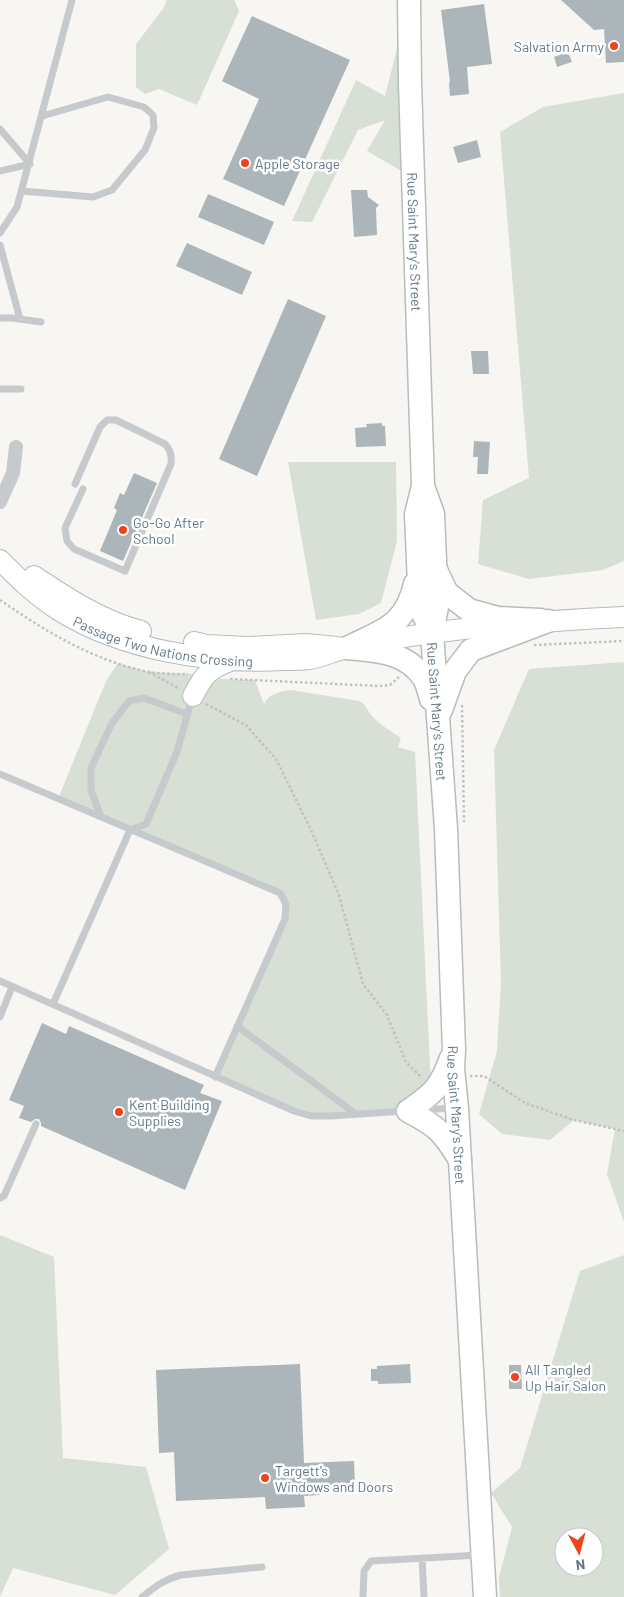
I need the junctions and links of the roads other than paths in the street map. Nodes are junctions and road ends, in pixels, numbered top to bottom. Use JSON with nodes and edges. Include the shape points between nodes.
{"nodes":[{"id":1,"x":72,"y":0,"type":"edge"},
{"id":2,"x":409,"y":0,"type":"edge"},
{"id":3,"x":42,"y":116,"type":"junction"},
{"id":4,"x":0,"y":129,"type":"edge"},
{"id":5,"x":30,"y":164,"type":"junction"},
{"id":6,"x":0,"y":171,"type":"edge"},
{"id":7,"x":22,"y":191,"type":"junction"},
{"id":8,"x":0,"y":233,"type":"edge"},
{"id":9,"x":0,"y":245,"type":"edge"},
{"id":10,"x":0,"y":318,"type":"edge"},
{"id":11,"x":20,"y":319,"type":"junction"},
{"id":12,"x":41,"y":322,"type":"dead end"},
{"id":13,"x":0,"y":389,"type":"edge"},
{"id":14,"x":21,"y":389,"type":"dead end"},
{"id":15,"x":16,"y":447,"type":"dead end"},
{"id":16,"x":75,"y":484,"type":"dead end"},
{"id":17,"x":83,"y":489,"type":"dead end"},
{"id":18,"x":0,"y":502,"type":"edge"},
{"id":19,"x":0,"y":554,"type":"edge"},
{"id":20,"x":0,"y":560,"type":"edge"},
{"id":21,"x":427,"y":570,"type":"junction"},
{"id":22,"x":7,"y":573,"type":"edge"},
{"id":23,"x":624,"y":605,"type":"edge"},
{"id":24,"x":624,"y":617,"type":"edge"},
{"id":25,"x":548,"y":621,"type":"junction"},
{"id":26,"x":432,"y":633,"type":"junction"},
{"id":27,"x":347,"y":648,"type":"junction"},
{"id":28,"x":176,"y":652,"type":"junction"},
{"id":29,"x":230,"y":661,"type":"junction"},
{"id":30,"x":190,"y":705,"type":"junction"},
{"id":31,"x":439,"y":718,"type":"junction"},
{"id":32,"x":0,"y":774,"type":"edge"},
{"id":33,"x":102,"y":818,"type":"junction"},
{"id":34,"x":130,"y":830,"type":"junction"},
{"id":35,"x":0,"y":981,"type":"edge"},
{"id":36,"x":12,"y":987,"type":"junction"},
{"id":37,"x":53,"y":1004,"type":"junction"},
{"id":38,"x":0,"y":1017,"type":"edge"},
{"id":39,"x":238,"y":1026,"type":"junction"},
{"id":40,"x":215,"y":1076,"type":"junction"},
{"id":41,"x":447,"y":1082,"type":"junction"},
{"id":42,"x":457,"y":1108,"type":"junction"},
{"id":43,"x":408,"y":1111,"type":"junction"},
{"id":44,"x":356,"y":1114,"type":"junction"},
{"id":45,"x":36,"y":1124,"type":"dead end"},
{"id":46,"x":460,"y":1160,"type":"junction"},
{"id":47,"x":0,"y":1198,"type":"edge"},
{"id":48,"x":483,"y":1555,"type":"junction"},
{"id":49,"x":422,"y":1558,"type":"junction"},
{"id":50,"x":262,"y":1567,"type":"dead end"},
{"id":51,"x":142,"y":1597,"type":"edge"},
{"id":52,"x":363,"y":1597,"type":"edge"},
{"id":53,"x":424,"y":1597,"type":"edge"},
{"id":54,"x":485,"y":1597,"type":"edge"}],
"edges":[{"from":1,"to":3,"type":"lane"},
{"from":2,"to":21,"type":"main road","name":"Rue Saint Mary's Street","via":[[423,486],[433,514]]},
{"from":3,"to":5,"type":"lane"},
{"from":3,"to":7,"type":"lane","via":[[108,97],[144,107],[153,115],[154,128],[145,150],[112,190],[94,197]]},
{"from":4,"to":5,"type":"lane"},
{"from":5,"to":6,"type":"lane"},
{"from":5,"to":7,"type":"lane"},
{"from":7,"to":8,"type":"lane","via":[[17,207]]},
{"from":9,"to":11,"type":"lane"},
{"from":10,"to":11,"type":"lane"},
{"from":11,"to":12,"type":"lane"},
{"from":13,"to":14,"type":"lane"},
{"from":15,"to":18,"type":"street","via":[[13,473]]},
{"from":16,"to":17,"type":"lane","via":[[100,427],[107,420],[116,420],[169,448],[171,464],[125,571],[74,549],[67,541],[65,528]]},
{"from":19,"to":27,"type":"main road","name":"Passage Two Nations Crossing","via":[[74,602],[138,630],[206,645],[306,644]]},
{"from":20,"to":22,"type":"main road","name":"Passage Two Nations Crossing"},
{"from":21,"to":25,"type":"main road","via":[[447,593],[469,610],[498,618]]},
{"from":21,"to":26,"type":"main road","name":"Rue Saint Mary's Street","via":[[437,607]]},
{"from":21,"to":27,"type":"main road","via":[[405,612],[394,624]]},
{"from":22,"to":28,"type":"main road","name":"Passage Two Nations Crossing","via":[[80,622],[108,634]]},
{"from":23,"to":25,"type":"main road","name":"Passage Two Nations Crossing"},
{"from":24,"to":25,"type":"main road","name":"Passage Two Nations Crossing"},
{"from":25,"to":26,"type":"main road","name":"Passage Two Nations Crossing"},
{"from":25,"to":31,"type":"main road","via":[[471,650],[454,671]]},
{"from":26,"to":27,"type":"main road","name":"Passage Two Nations Crossing"},
{"from":26,"to":31,"type":"main road","name":"Rue Saint Mary's Street"},
{"from":27,"to":29,"type":"main road","name":"Passage Two Nations Crossing","via":[[310,659]]},
{"from":27,"to":31,"type":"main road","via":[[386,652],[409,661],[424,678]]},
{"from":28,"to":29,"type":"main road","name":"Passage Two Nations Crossing"},
{"from":28,"to":30,"type":"main road","via":[[192,674]]},
{"from":29,"to":30,"type":"main road","via":[[213,668],[203,677]]},
{"from":30,"to":33,"type":"lane","via":[[144,698],[129,701],[112,723],[91,768],[91,790]]},
{"from":30,"to":34,"type":"lane","via":[[177,752],[146,824]]},
{"from":31,"to":41,"type":"main road","name":"Rue Saint Mary's Street","via":[[454,1050]]},
{"from":32,"to":33,"type":"lane"},
{"from":33,"to":34,"type":"lane"},
{"from":34,"to":37,"type":"lane"},
{"from":34,"to":39,"type":"lane","via":[[280,893],[286,904],[286,919]]},
{"from":35,"to":36,"type":"lane"},
{"from":36,"to":37,"type":"lane"},
{"from":36,"to":38,"type":"lane"},
{"from":37,"to":40,"type":"lane"},
{"from":39,"to":40,"type":"lane"},
{"from":39,"to":44,"type":"lane"},
{"from":40,"to":44,"type":"lane","via":[[312,1116]]},
{"from":41,"to":42,"type":"main road","name":"Rue Saint Mary's Street"},
{"from":41,"to":43,"type":"main road"},
{"from":42,"to":43,"type":"lane"},
{"from":42,"to":46,"type":"main road","name":"Rue Saint Mary's Street"},
{"from":43,"to":44,"type":"lane"},
{"from":43,"to":46,"type":"main road","via":[[432,1123],[446,1137]]},
{"from":45,"to":47,"type":"lane","via":[[4,1196]]},
{"from":46,"to":48,"type":"main road","name":"Rue Saint Mary's Street"},
{"from":48,"to":49,"type":"lane"},
{"from":48,"to":54,"type":"main road","name":"Rue Saint Mary's Street"},
{"from":49,"to":52,"type":"lane","via":[[371,1561],[364,1571]]},
{"from":49,"to":53,"type":"lane"},
{"from":50,"to":51,"type":"lane","via":[[181,1575],[159,1584]]}]}
